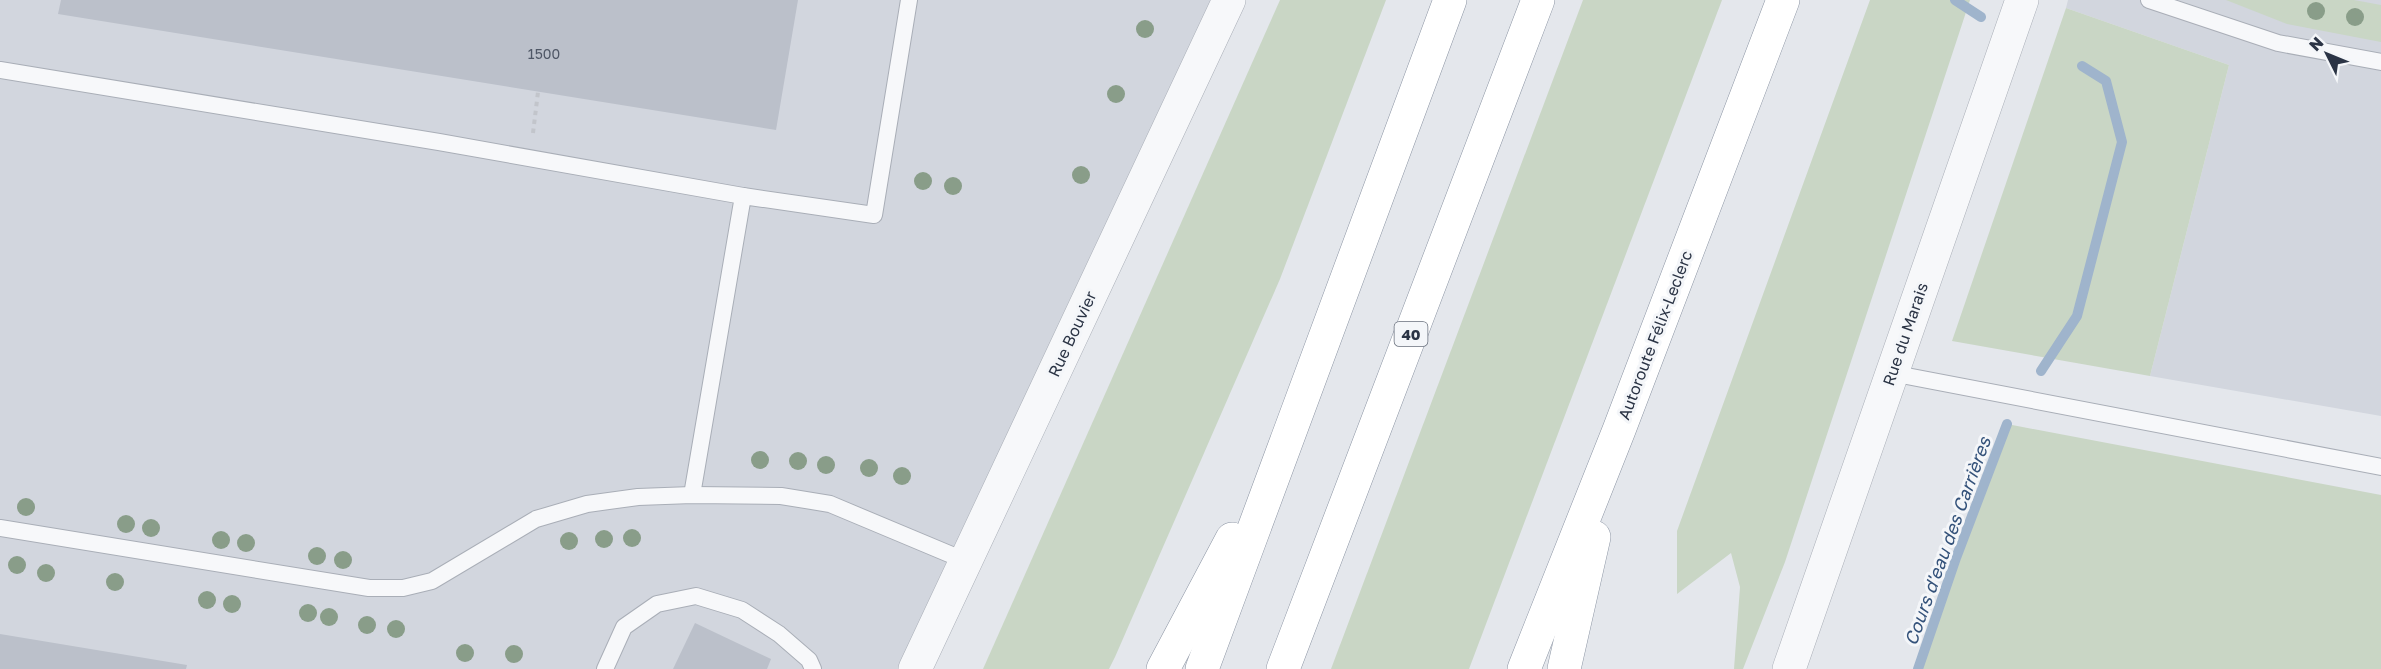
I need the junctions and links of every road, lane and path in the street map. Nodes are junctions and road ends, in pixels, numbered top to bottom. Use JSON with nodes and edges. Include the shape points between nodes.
{"nodes":[{"id":1,"x":909,"y":0,"type":"edge"},
{"id":2,"x":1229,"y":0,"type":"edge"},
{"id":3,"x":1450,"y":0,"type":"edge"},
{"id":4,"x":1538,"y":0,"type":"edge"},
{"id":5,"x":1783,"y":0,"type":"edge"},
{"id":6,"x":2022,"y":0,"type":"edge"},
{"id":7,"x":2150,"y":0,"type":"edge"},
{"id":8,"x":2381,"y":62,"type":"edge"},
{"id":9,"x":0,"y":70,"type":"edge"},
{"id":10,"x":538,"y":92,"type":"dead end"},
{"id":11,"x":545,"y":162,"type":"junction"},
{"id":12,"x":743,"y":196,"type":"junction"},
{"id":13,"x":1891,"y":374,"type":"junction"},
{"id":14,"x":1295,"y":421,"type":"junction"},
{"id":15,"x":1619,"y":430,"type":"junction"},
{"id":16,"x":2381,"y":467,"type":"edge"},
{"id":17,"x":692,"y":495,"type":"junction"},
{"id":18,"x":0,"y":528,"type":"edge"},
{"id":19,"x":966,"y":561,"type":"junction"},
{"id":20,"x":605,"y":669,"type":"edge"},
{"id":21,"x":813,"y":669,"type":"edge"},
{"id":22,"x":915,"y":669,"type":"edge"},
{"id":23,"x":1163,"y":669,"type":"edge"},
{"id":24,"x":1202,"y":669,"type":"edge"},
{"id":25,"x":1283,"y":669,"type":"edge"},
{"id":26,"x":1524,"y":669,"type":"edge"},
{"id":27,"x":1564,"y":669,"type":"edge"},
{"id":28,"x":1789,"y":669,"type":"edge"}],
"edges":[{"from":1,"to":12,"type":"lane","via":[[874,215]]},
{"from":2,"to":19,"type":"street","name":"Rue Bouvier"},
{"from":3,"to":14,"type":"highway"},
{"from":4,"to":25,"type":"highway","number":"40"},
{"from":5,"to":15,"type":"highway","name":"Autoroute Félix-Leclerc"},
{"from":6,"to":13,"type":"street","name":"Rue du Marais"},
{"from":7,"to":8,"type":"lane","via":[[2277,43]]},
{"from":9,"to":11,"type":"lane"},
{"from":10,"to":11,"type":"path","via":[[531,148]]},
{"from":11,"to":12,"type":"lane"},
{"from":12,"to":17,"type":"lane"},
{"from":13,"to":16,"type":"lane"},
{"from":13,"to":28,"type":"street","name":"Rue du Marais"},
{"from":14,"to":23,"type":"highway"},
{"from":14,"to":24,"type":"highway"},
{"from":15,"to":26,"type":"highway","name":"Autoroute Félix-Leclerc"},
{"from":15,"to":27,"type":"highway"},
{"from":17,"to":18,"type":"lane","via":[[587,504],[536,519],[432,581],[403,588],[369,588]]},
{"from":17,"to":19,"type":"lane","via":[[781,496],[830,504]]},
{"from":19,"to":22,"type":"street","name":"Rue Bouvier"},
{"from":20,"to":21,"type":"lane","via":[[624,627],[657,604],[696,596],[742,610],[779,634],[809,660]]}]}
